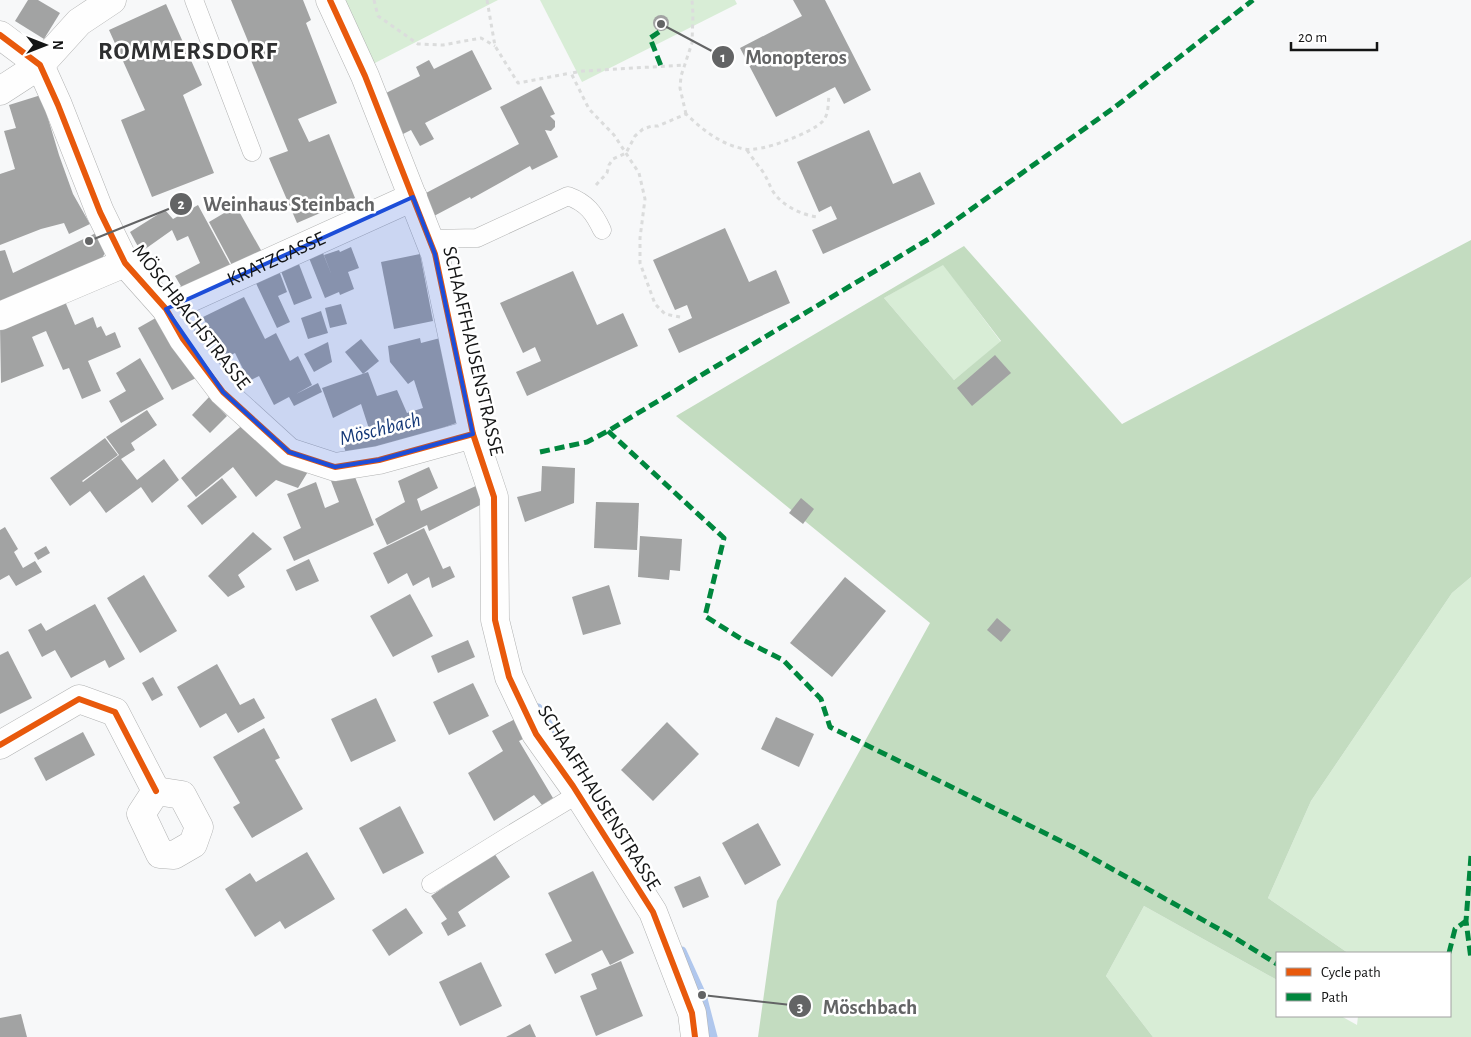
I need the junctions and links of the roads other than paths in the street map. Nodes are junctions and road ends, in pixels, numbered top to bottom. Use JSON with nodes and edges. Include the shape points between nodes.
{"nodes":[{"id":1,"x":112,"y":0,"type":"edge"},
{"id":2,"x":194,"y":0,"type":"edge"},
{"id":3,"x":330,"y":0,"type":"edge"},
{"id":4,"x":0,"y":35,"type":"edge"},
{"id":5,"x":40,"y":66,"type":"junction"},
{"id":6,"x":0,"y":92,"type":"edge"},
{"id":7,"x":252,"y":152,"type":"dead end"},
{"id":8,"x":413,"y":197,"type":"junction"},
{"id":9,"x":602,"y":230,"type":"dead end"},
{"id":10,"x":430,"y":239,"type":"junction"},
{"id":11,"x":125,"y":263,"type":"junction"},
{"id":12,"x":166,"y":309,"type":"junction"},
{"id":13,"x":0,"y":316,"type":"edge"},
{"id":14,"x":473,"y":434,"type":"junction"},
{"id":15,"x":0,"y":744,"type":"edge"},
{"id":16,"x":156,"y":791,"type":"dead end"},
{"id":17,"x":578,"y":794,"type":"junction"},
{"id":18,"x":431,"y":884,"type":"dead end"},
{"id":19,"x":695,"y":1037,"type":"edge"}],
"edges":[{"from":1,"to":5,"type":"street","via":[[79,22]]},
{"from":2,"to":7,"type":"lane"},
{"from":3,"to":8,"type":"street","name":"SCHAAFFHAUSENSTRASSE","via":[[366,76]]},
{"from":4,"to":5,"type":"street"},
{"from":5,"to":6,"type":"street"},
{"from":5,"to":11,"type":"street","name":"MÖSCHBACHSTRASSE","via":[[100,212]]},
{"from":8,"to":10,"type":"street","name":"SCHAAFFHAUSENSTRASSE"},
{"from":8,"to":12,"type":"street","name":"KRATZGASSE"},
{"from":9,"to":10,"type":"lane","via":[[594,214],[568,196],[477,238]]},
{"from":10,"to":14,"type":"street","name":"SCHAAFFHAUSENSTRASSE"},
{"from":11,"to":12,"type":"street","name":"MÖSCHBACHSTRASSE"},
{"from":11,"to":13,"type":"street"},
{"from":12,"to":14,"type":"street","name":"MÖSCHBACHSTRASSE","via":[[183,339],[223,392],[289,452],[335,467],[379,460]]},
{"from":14,"to":17,"type":"street","name":"SCHAAFFHAUSENSTRASSE","via":[[494,497],[495,620],[509,677],[536,734]]},
{"from":15,"to":16,"type":"street","via":[[79,700],[115,712]]},
{"from":17,"to":18,"type":"lane"},
{"from":17,"to":19,"type":"street","name":"SCHAAFFHAUSENSTRASSE","via":[[653,912],[692,1014]]}]}
